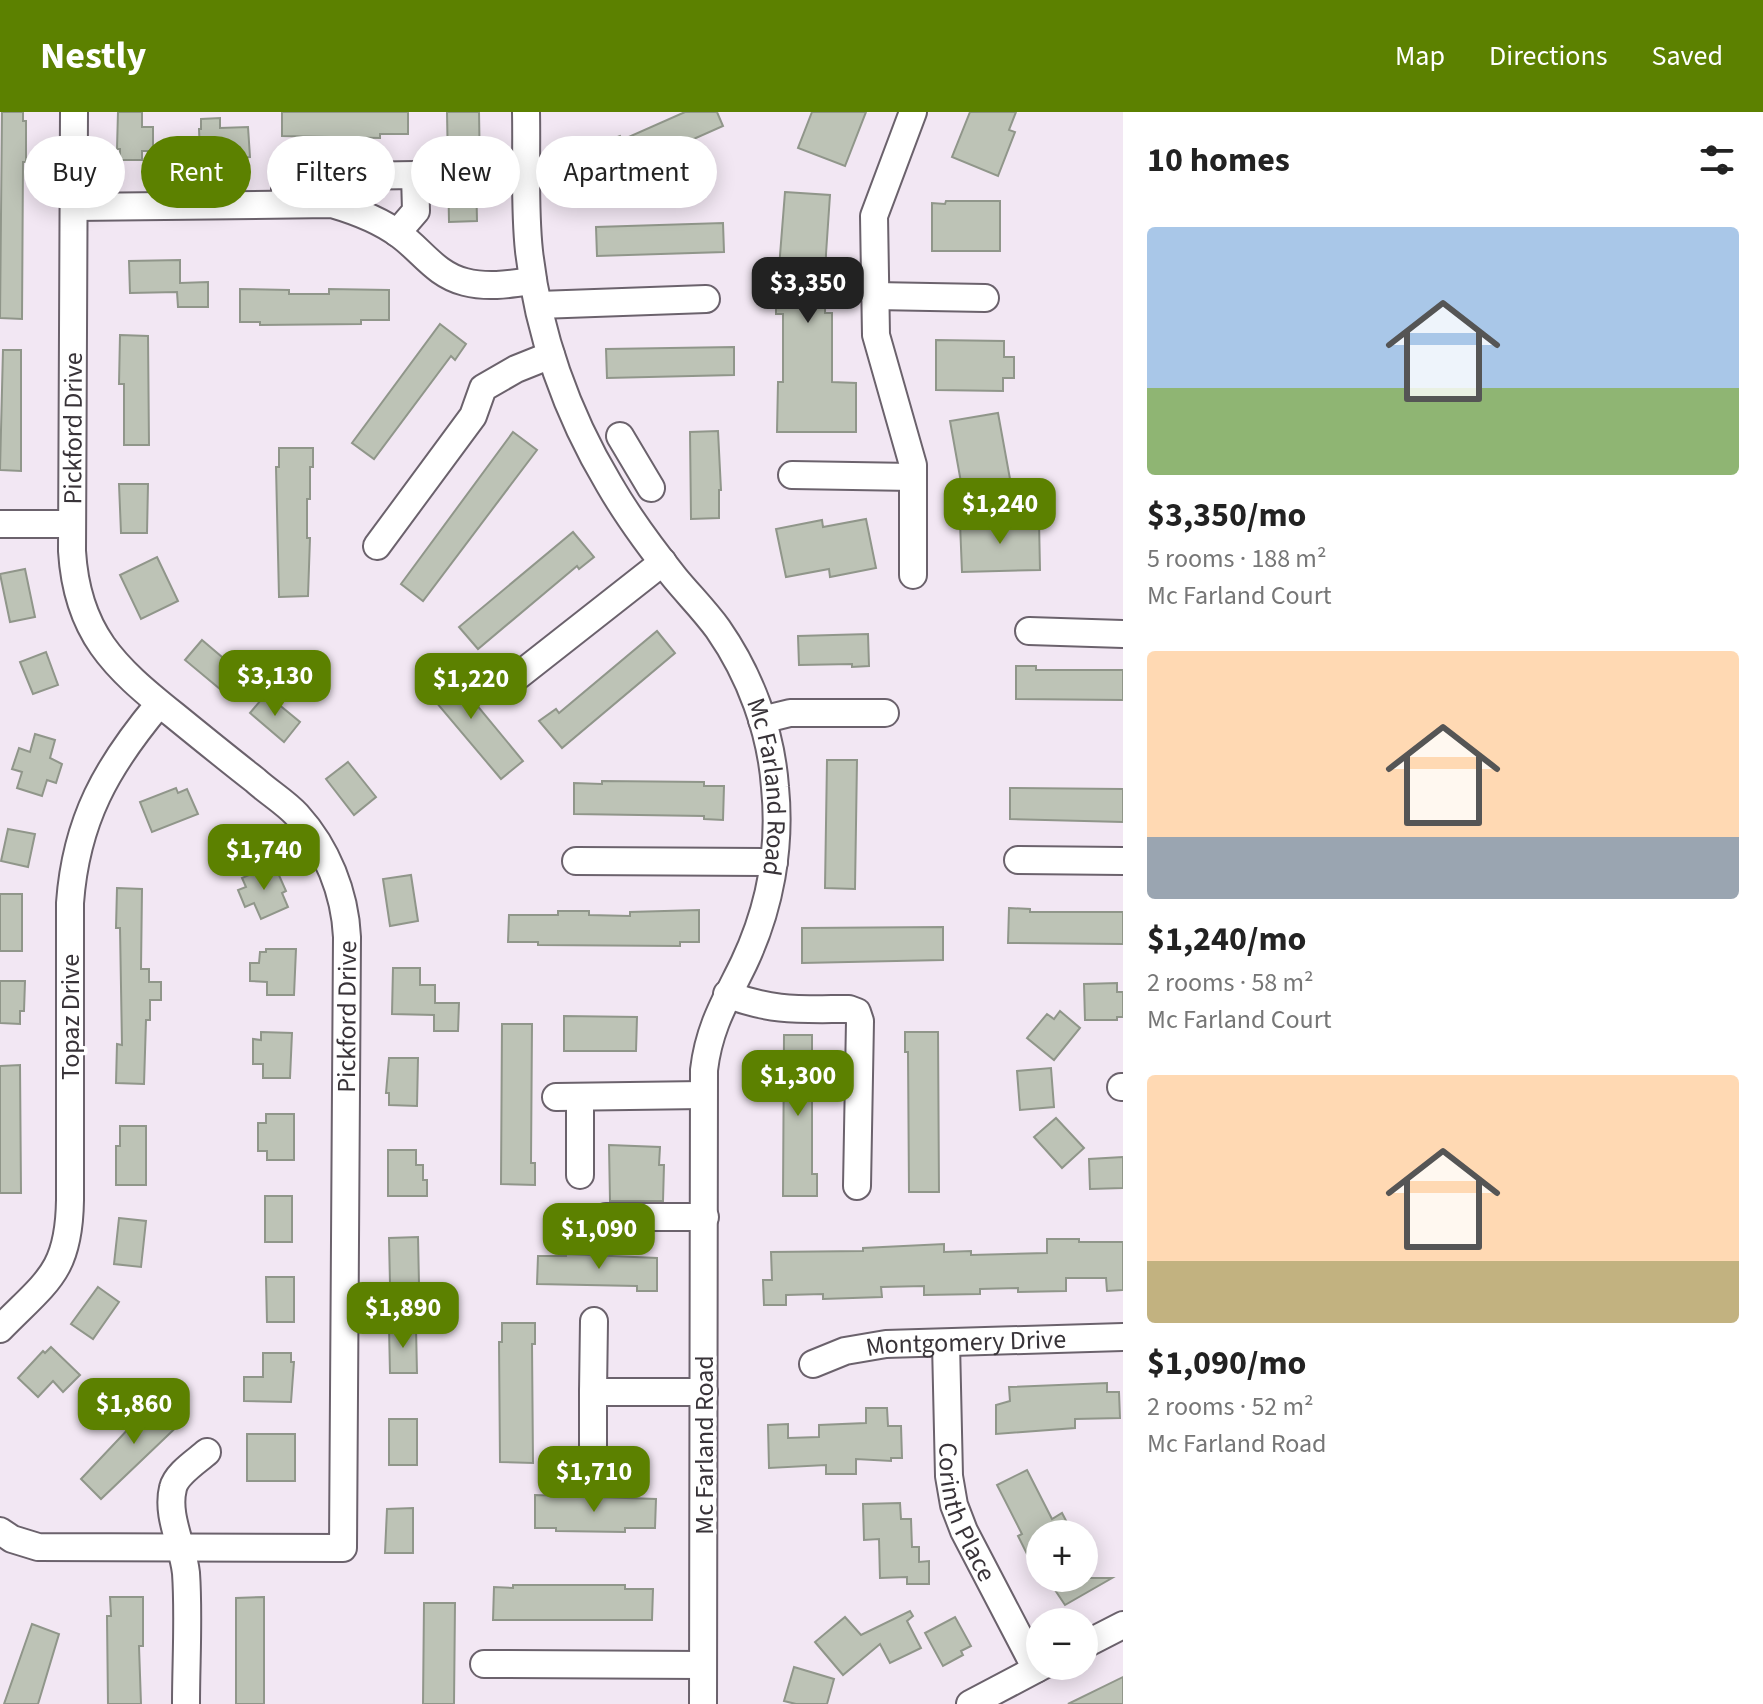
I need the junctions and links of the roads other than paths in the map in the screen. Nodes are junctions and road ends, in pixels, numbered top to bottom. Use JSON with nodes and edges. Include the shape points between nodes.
{"nodes":[{"id":1,"x":74,"y":112,"type":"edge"},
{"id":2,"x":526,"y":112,"type":"edge"},
{"id":3,"x":913,"y":112,"type":"edge"},
{"id":4,"x":74,"y":136,"type":"edge"},
{"id":5,"x":395,"y":175,"type":"edge"},
{"id":6,"x":267,"y":203,"type":"edge"},
{"id":7,"x":125,"y":206,"type":"edge"},
{"id":8,"x":74,"y":208,"type":"edge"},
{"id":9,"x":346,"y":208,"type":"edge"},
{"id":10,"x":397,"y":233,"type":"junction"},
{"id":11,"x":536,"y":293,"type":"junction"},
{"id":12,"x":875,"y":296,"type":"junction"},
{"id":13,"x":985,"y":298,"type":"dead end"},
{"id":14,"x":706,"y":299,"type":"dead end"},
{"id":15,"x":551,"y":355,"type":"junction"},
{"id":16,"x":604,"y":475,"type":"junction"},
{"id":17,"x":792,"y":475,"type":"dead end"},
{"id":18,"x":913,"y":477,"type":"junction"},
{"id":19,"x":651,"y":488,"type":"dead end"},
{"id":20,"x":0,"y":524,"type":"edge"},
{"id":21,"x":72,"y":524,"type":"junction"},
{"id":22,"x":377,"y":546,"type":"dead end"},
{"id":23,"x":663,"y":562,"type":"junction"},
{"id":24,"x":913,"y":575,"type":"dead end"},
{"id":25,"x":1029,"y":631,"type":"dead end"},
{"id":26,"x":1123,"y":634,"type":"edge"},
{"id":27,"x":509,"y":683,"type":"dead end"},
{"id":28,"x":159,"y":704,"type":"junction"},
{"id":29,"x":885,"y":713,"type":"dead end"},
{"id":30,"x":762,"y":720,"type":"junction"},
{"id":31,"x":1018,"y":860,"type":"dead end"},
{"id":32,"x":576,"y":861,"type":"dead end"},
{"id":33,"x":1123,"y":861,"type":"edge"},
{"id":34,"x":774,"y":862,"type":"junction"},
{"id":35,"x":727,"y":994,"type":"junction"},
{"id":36,"x":703,"y":1095,"type":"junction"},
{"id":37,"x":580,"y":1175,"type":"dead end"},
{"id":38,"x":857,"y":1186,"type":"dead end"},
{"id":39,"x":606,"y":1217,"type":"dead end"},
{"id":40,"x":705,"y":1217,"type":"junction"},
{"id":41,"x":594,"y":1321,"type":"dead end"},
{"id":42,"x":0,"y":1329,"type":"edge"},
{"id":43,"x":1123,"y":1337,"type":"edge"},
{"id":44,"x":946,"y":1343,"type":"junction"},
{"id":45,"x":813,"y":1364,"type":"dead end"},
{"id":46,"x":593,"y":1392,"type":"junction"},
{"id":47,"x":704,"y":1392,"type":"junction"},
{"id":48,"x":207,"y":1452,"type":"dead end"},
{"id":49,"x":593,"y":1462,"type":"dead end"},
{"id":50,"x":0,"y":1531,"type":"edge"},
{"id":51,"x":181,"y":1547,"type":"junction"},
{"id":52,"x":1123,"y":1625,"type":"edge"},
{"id":53,"x":1098,"y":1638,"type":"edge"},
{"id":54,"x":1026,"y":1644,"type":"edge"},
{"id":55,"x":484,"y":1664,"type":"dead end"},
{"id":56,"x":703,"y":1665,"type":"junction"},
{"id":57,"x":1026,"y":1675,"type":"edge"},
{"id":58,"x":186,"y":1704,"type":"edge"},
{"id":59,"x":703,"y":1704,"type":"edge"},
{"id":60,"x":970,"y":1704,"type":"edge"}],
"edges":[{"from":1,"to":4,"type":"street","name":"Pickford Drive"},
{"from":2,"to":11,"type":"street","name":"Mc Farland Road","via":[[528,239]]},
{"from":3,"to":12,"type":"street","via":[[874,216]]},
{"from":5,"to":10,"type":"street","via":[[415,175],[416,211]]},
{"from":6,"to":7,"type":"street"},
{"from":8,"to":21,"type":"street","name":"Pickford Drive"},
{"from":9,"to":10,"type":"street"},
{"from":10,"to":11,"type":"street","via":[[425,260],[463,282]]},
{"from":11,"to":14,"type":"street"},
{"from":11,"to":15,"type":"street","name":"Mc Farland Road"},
{"from":12,"to":13,"type":"street"},
{"from":12,"to":18,"type":"street","via":[[876,335]]},
{"from":15,"to":16,"type":"street","name":"Mc Farland Road","via":[[574,417]]},
{"from":15,"to":22,"type":"street","via":[[483,388],[473,416]]},
{"from":16,"to":19,"type":"street","via":[[626,447]]},
{"from":16,"to":23,"type":"street","name":"Mc Farland Road"},
{"from":17,"to":18,"type":"street"},
{"from":18,"to":24,"type":"street"},
{"from":20,"to":21,"type":"street"},
{"from":21,"to":28,"type":"street","name":"Pickford Drive","via":[[75,580],[90,625],[116,666]]},
{"from":23,"to":27,"type":"street"},
{"from":23,"to":30,"type":"street","name":"Mc Farland Road","via":[[733,652]]},
{"from":25,"to":26,"type":"street"},
{"from":28,"to":42,"type":"street","name":"Topaz Drive","via":[[100,786],[74,867],[67,1244],[54,1274]]},
{"from":28,"to":51,"type":"street","name":"Pickford Drive","via":[[297,815],[329,863],[342,898],[347,937],[343,1548]]},
{"from":29,"to":30,"type":"street","via":[[790,713]]},
{"from":30,"to":34,"type":"street","name":"Mc Farland Road","via":[[775,783]]},
{"from":31,"to":33,"type":"street"},
{"from":32,"to":34,"type":"street"},
{"from":34,"to":35,"type":"street","name":"Mc Farland Road","via":[[758,929]]},
{"from":35,"to":36,"type":"street","name":"Mc Farland Road","via":[[707,1050]]},
{"from":35,"to":38,"type":"street","via":[[755,1005],[857,1012]]},
{"from":36,"to":37,"type":"street","via":[[568,1097]]},
{"from":36,"to":40,"type":"street","name":"Mc Farland Road"},
{"from":39,"to":40,"type":"street"},
{"from":40,"to":47,"type":"street","name":"Mc Farland Road"},
{"from":41,"to":46,"type":"street"},
{"from":43,"to":44,"type":"street","name":"Montgomery Drive"},
{"from":44,"to":45,"type":"street","name":"Montgomery Drive","via":[[866,1346]]},
{"from":44,"to":54,"type":"street","name":"Corinth Place","via":[[954,1505]]},
{"from":46,"to":47,"type":"street"},
{"from":46,"to":49,"type":"street"},
{"from":47,"to":56,"type":"street","name":"Mc Farland Road"},
{"from":48,"to":51,"type":"street","via":[[173,1487]]},
{"from":50,"to":51,"type":"street","via":[[38,1547]]},
{"from":51,"to":58,"type":"street"},
{"from":52,"to":53,"type":"street"},
{"from":55,"to":56,"type":"street"},
{"from":56,"to":59,"type":"street","name":"Mc Farland Road"},
{"from":57,"to":60,"type":"street"}]}
